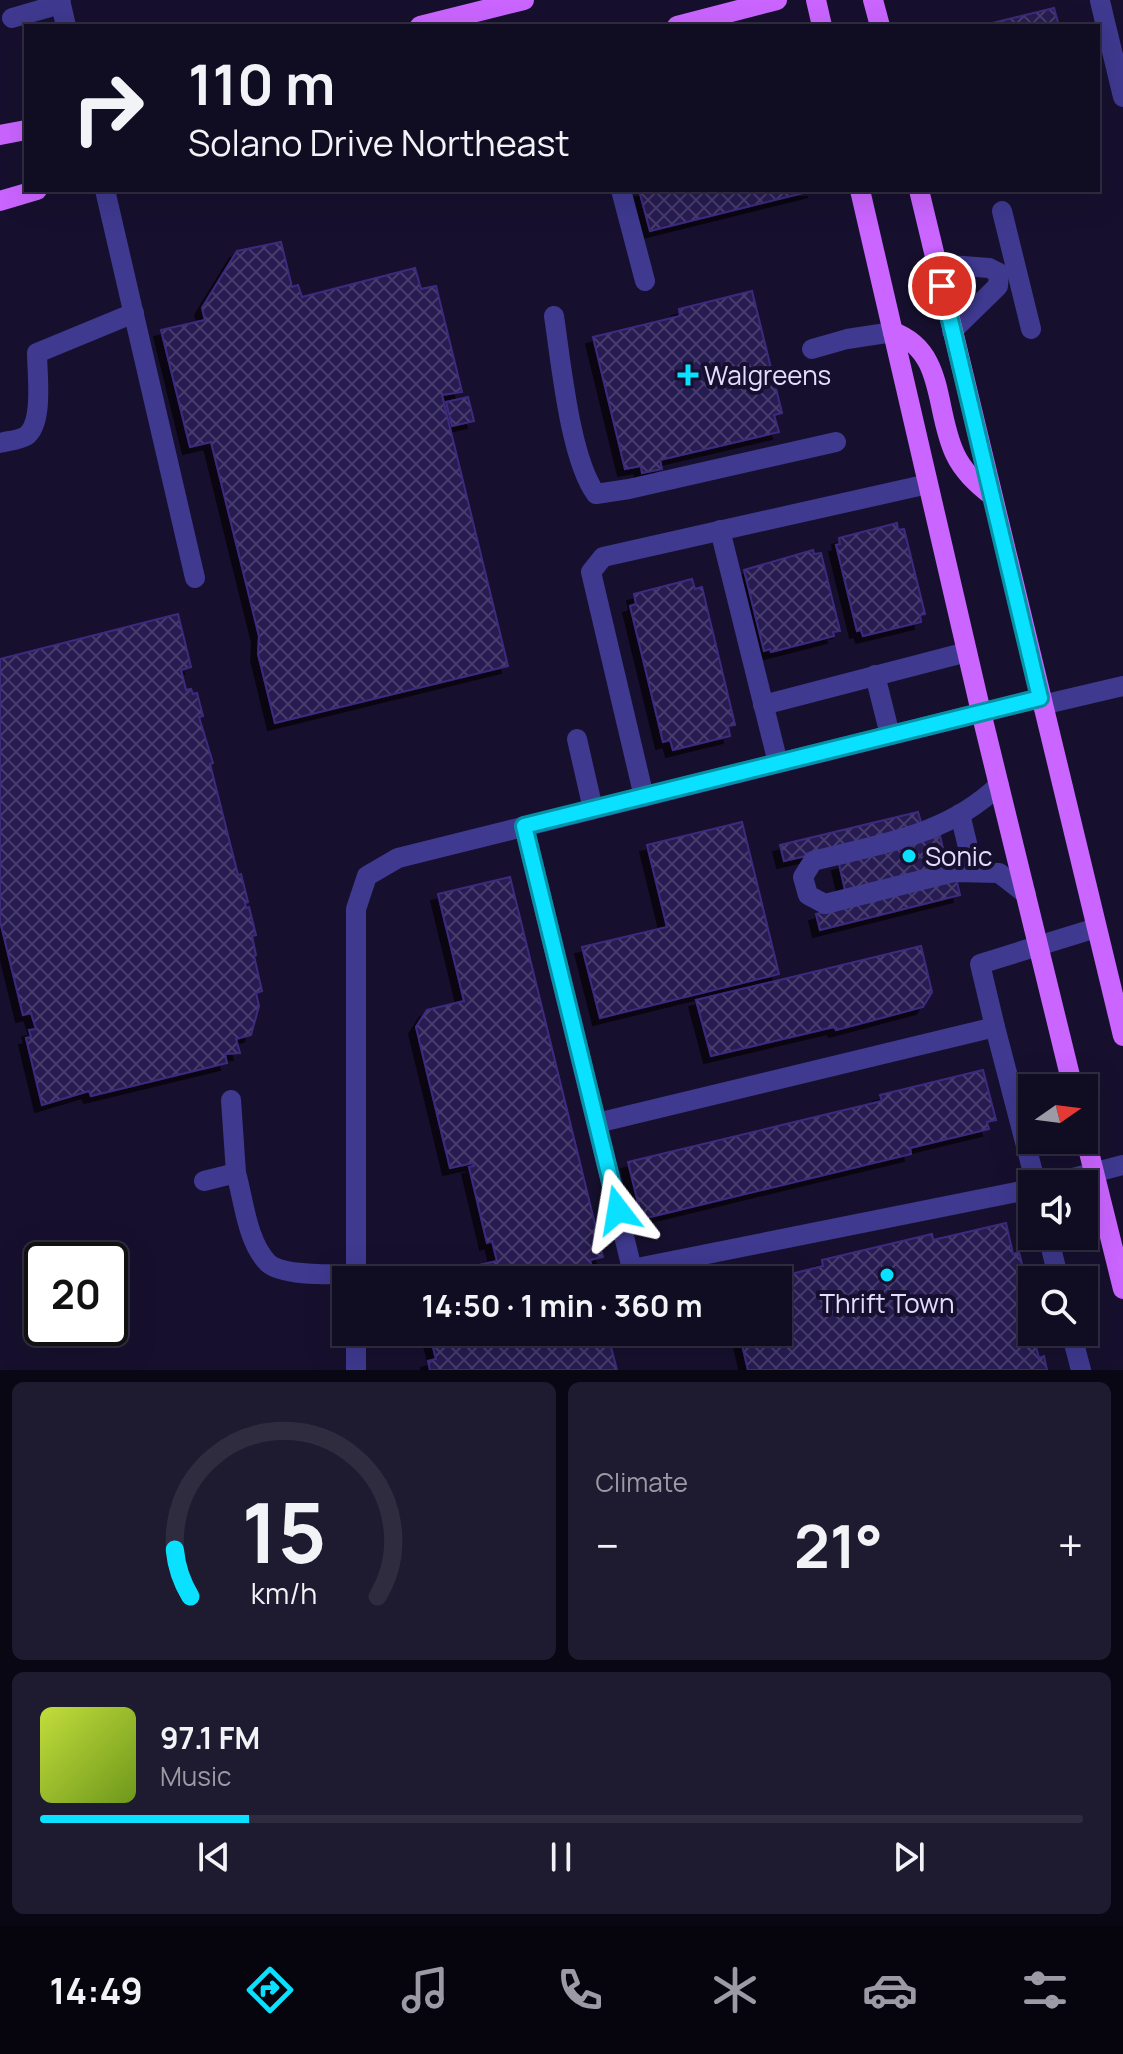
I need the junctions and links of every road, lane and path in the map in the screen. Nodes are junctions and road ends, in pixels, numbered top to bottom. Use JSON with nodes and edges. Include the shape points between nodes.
{"nodes":[{"id":1,"x":524,"y":0,"type":"edge"},
{"id":2,"x":777,"y":0,"type":"edge"},
{"id":3,"x":816,"y":0,"type":"edge"},
{"id":4,"x":873,"y":0,"type":"edge"},
{"id":5,"x":1101,"y":0,"type":"edge"},
{"id":6,"x":60,"y":2,"type":"edge"},
{"id":7,"x":746,"y":17,"type":"edge"},
{"id":8,"x":12,"y":18,"type":"dead end"},
{"id":9,"x":66,"y":24,"type":"edge"},
{"id":10,"x":428,"y":24,"type":"edge"},
{"id":11,"x":695,"y":24,"type":"edge"},
{"id":12,"x":822,"y":24,"type":"edge"},
{"id":13,"x":879,"y":24,"type":"edge"},
{"id":14,"x":1123,"y":97,"type":"edge"},
{"id":15,"x":24,"y":130,"type":"edge"},
{"id":16,"x":0,"y":135,"type":"edge"},
{"id":17,"x":30,"y":192,"type":"edge"},
{"id":18,"x":105,"y":192,"type":"edge"},
{"id":19,"x":622,"y":192,"type":"edge"},
{"id":20,"x":860,"y":192,"type":"edge"},
{"id":21,"x":919,"y":192,"type":"edge"},
{"id":22,"x":0,"y":201,"type":"edge"},
{"id":23,"x":1002,"y":211,"type":"dead end"},
{"id":24,"x":936,"y":264,"type":"junction"},
{"id":25,"x":1008,"y":276,"type":"junction"},
{"id":26,"x":645,"y":281,"type":"dead end"},
{"id":27,"x":134,"y":313,"type":"junction"},
{"id":28,"x":554,"y":316,"type":"dead end"},
{"id":29,"x":1031,"y":329,"type":"dead end"},
{"id":30,"x":952,"y":331,"type":"junction"},
{"id":31,"x":893,"y":332,"type":"junction"},
{"id":32,"x":812,"y":349,"type":"dead end"},
{"id":33,"x":836,"y":442,"type":"dead end"},
{"id":34,"x":0,"y":443,"type":"edge"},
{"id":35,"x":928,"y":484,"type":"junction"},
{"id":36,"x":991,"y":495,"type":"junction"},
{"id":37,"x":720,"y":530,"type":"junction"},
{"id":38,"x":195,"y":578,"type":"dead end"},
{"id":39,"x":967,"y":652,"type":"junction"},
{"id":40,"x":875,"y":675,"type":"junction"},
{"id":41,"x":1123,"y":686,"type":"edge"},
{"id":42,"x":1041,"y":702,"type":"junction"},
{"id":43,"x":763,"y":705,"type":"junction"},
{"id":44,"x":981,"y":712,"type":"junction"},
{"id":45,"x":890,"y":735,"type":"junction"},
{"id":46,"x":577,"y":739,"type":"dead end"},
{"id":47,"x":778,"y":763,"type":"junction"},
{"id":48,"x":999,"y":785,"type":"junction"},
{"id":49,"x":644,"y":797,"type":"junction"},
{"id":50,"x":593,"y":809,"type":"junction"},
{"id":51,"x":960,"y":814,"type":"junction"},
{"id":52,"x":524,"y":826,"type":"junction"},
{"id":53,"x":974,"y":872,"type":"junction"},
{"id":54,"x":1026,"y":894,"type":"junction"},
{"id":55,"x":1096,"y":928,"type":"junction"},
{"id":56,"x":1039,"y":946,"type":"junction"},
{"id":57,"x":995,"y":1027,"type":"junction"},
{"id":58,"x":1123,"y":1036,"type":"edge"},
{"id":59,"x":1070,"y":1074,"type":"edge"},
{"id":60,"x":231,"y":1100,"type":"dead end"},
{"id":61,"x":597,"y":1123,"type":"junction"},
{"id":62,"x":1123,"y":1165,"type":"edge"},
{"id":63,"x":1032,"y":1170,"type":"edge"},
{"id":64,"x":1098,"y":1171,"type":"edge"},
{"id":65,"x":236,"y":1173,"type":"junction"},
{"id":66,"x":204,"y":1181,"type":"dead end"},
{"id":67,"x":1098,"y":1188,"type":"edge"},
{"id":68,"x":1018,"y":1192,"type":"edge"},
{"id":69,"x":356,"y":1266,"type":"edge"},
{"id":70,"x":332,"y":1275,"type":"edge"},
{"id":71,"x":1123,"y":1289,"type":"edge"},
{"id":72,"x":356,"y":1346,"type":"edge"},
{"id":73,"x":1075,"y":1346,"type":"edge"},
{"id":74,"x":356,"y":1370,"type":"edge"},
{"id":75,"x":1081,"y":1370,"type":"edge"}],
"edges":[{"from":1,"to":10,"type":"main road"},
{"from":2,"to":7,"type":"main road"},
{"from":3,"to":12,"type":"main road"},
{"from":4,"to":13,"type":"main road"},
{"from":5,"to":14,"type":"street"},
{"from":6,"to":8,"type":"street"},
{"from":6,"to":9,"type":"street"},
{"from":7,"to":11,"type":"main road"},
{"from":15,"to":16,"type":"main road"},
{"from":17,"to":22,"type":"main road"},
{"from":18,"to":27,"type":"street"},
{"from":19,"to":26,"type":"street"},
{"from":20,"to":31,"type":"main road"},
{"from":21,"to":24,"type":"main road"},
{"from":23,"to":25,"type":"street"},
{"from":24,"to":25,"type":"street","via":[[989,268]]},
{"from":24,"to":30,"type":"main road"},
{"from":25,"to":29,"type":"street"},
{"from":25,"to":30,"type":"street"},
{"from":27,"to":34,"type":"street","via":[[37,353],[35,424],[25,437]]},
{"from":27,"to":38,"type":"street"},
{"from":28,"to":33,"type":"street","via":[[569,411],[586,480],[596,494]]},
{"from":30,"to":36,"type":"main road"},
{"from":31,"to":32,"type":"street"},
{"from":31,"to":35,"type":"main road"},
{"from":31,"to":36,"type":"main road","via":[[922,348],[954,453],[970,478]]},
{"from":35,"to":37,"type":"street"},
{"from":35,"to":39,"type":"main road"},
{"from":36,"to":42,"type":"main road"},
{"from":37,"to":43,"type":"street"},
{"from":37,"to":49,"type":"street","via":[[603,557],[591,572]]},
{"from":39,"to":40,"type":"street"},
{"from":39,"to":44,"type":"main road"},
{"from":40,"to":43,"type":"street"},
{"from":40,"to":45,"type":"street"},
{"from":41,"to":42,"type":"street"},
{"from":42,"to":44,"type":"street"},
{"from":42,"to":55,"type":"main road"},
{"from":43,"to":47,"type":"street"},
{"from":44,"to":45,"type":"street"},
{"from":44,"to":48,"type":"main road"},
{"from":45,"to":47,"type":"street"},
{"from":46,"to":50,"type":"street"},
{"from":47,"to":49,"type":"street"},
{"from":48,"to":51,"type":"street"},
{"from":48,"to":54,"type":"main road"},
{"from":49,"to":50,"type":"street"},
{"from":50,"to":52,"type":"street"},
{"from":51,"to":53,"type":"street"},
{"from":51,"to":53,"type":"street","via":[[923,834],[813,861],[803,877],[805,886],[808,895],[825,904],[954,872]]},
{"from":52,"to":61,"type":"street"},
{"from":52,"to":69,"type":"street","via":[[398,858],[367,876],[356,909]]},
{"from":53,"to":54,"type":"street","via":[[999,873]]},
{"from":54,"to":56,"type":"main road"},
{"from":55,"to":56,"type":"street"},
{"from":55,"to":58,"type":"main road"},
{"from":56,"to":57,"type":"street","via":[[980,964]]},
{"from":56,"to":59,"type":"main road"},
{"from":57,"to":61,"type":"street"},
{"from":57,"to":63,"type":"street"},
{"from":60,"to":65,"type":"street"},
{"from":61,"to":68,"type":"street","via":[[632,1269]]},
{"from":62,"to":64,"type":"street"},
{"from":65,"to":66,"type":"street"},
{"from":65,"to":70,"type":"street","via":[[254,1240],[269,1265]]},
{"from":67,"to":71,"type":"main road"},
{"from":72,"to":74,"type":"street"},
{"from":73,"to":75,"type":"street"}]}
